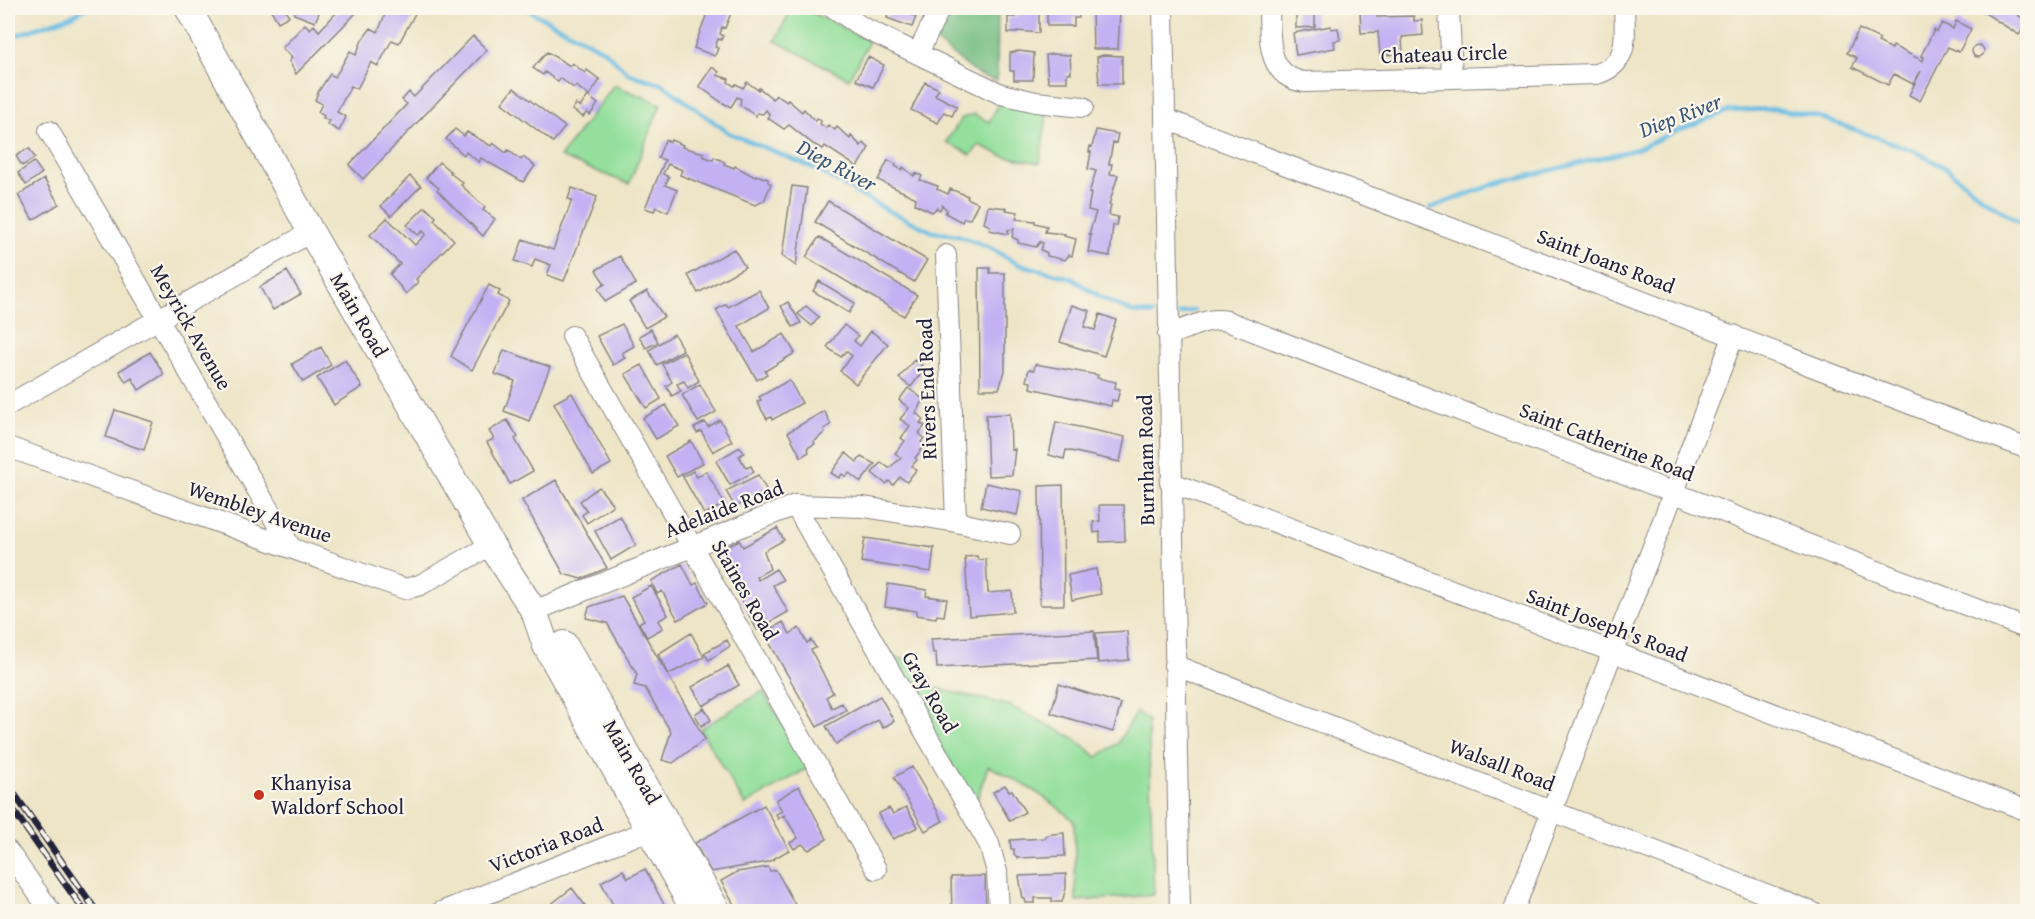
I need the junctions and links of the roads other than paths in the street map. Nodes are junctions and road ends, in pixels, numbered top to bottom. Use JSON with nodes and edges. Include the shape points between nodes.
{"nodes":[{"id":1,"x":188,"y":8,"type":"edge"},
{"id":2,"x":834,"y":8,"type":"edge"},
{"id":3,"x":940,"y":8,"type":"edge"},
{"id":4,"x":1163,"y":8,"type":"edge"},
{"id":5,"x":1269,"y":8,"type":"edge"},
{"id":6,"x":1449,"y":8,"type":"edge"},
{"id":7,"x":1624,"y":8,"type":"edge"},
{"id":8,"x":918,"y":53,"type":"junction"},
{"id":9,"x":1452,"y":78,"type":"junction"},
{"id":10,"x":1083,"y":107,"type":"dead end"},
{"id":11,"x":1166,"y":119,"type":"junction"},
{"id":12,"x":49,"y":131,"type":"dead end"},
{"id":13,"x":311,"y":232,"type":"junction"},
{"id":14,"x":946,"y":255,"type":"dead end"},
{"id":15,"x":1168,"y":318,"type":"junction"},
{"id":16,"x":159,"y":319,"type":"junction"},
{"id":17,"x":1734,"y":335,"type":"junction"},
{"id":18,"x":572,"y":336,"type":"dead end"},
{"id":19,"x":9,"y":400,"type":"edge"},
{"id":20,"x":8,"y":447,"type":"edge"},
{"id":21,"x":2028,"y":449,"type":"edge"},
{"id":22,"x":1170,"y":482,"type":"junction"},
{"id":23,"x":1673,"y":493,"type":"junction"},
{"id":24,"x":795,"y":505,"type":"junction"},
{"id":25,"x":956,"y":522,"type":"junction"},
{"id":26,"x":1010,"y":534,"type":"dead end"},
{"id":27,"x":491,"y":544,"type":"junction"},
{"id":28,"x":692,"y":545,"type":"junction"},
{"id":29,"x":291,"y":548,"type":"junction"},
{"id":30,"x":536,"y":614,"type":"junction"},
{"id":31,"x":2028,"y":629,"type":"edge"},
{"id":32,"x":1612,"y":652,"type":"junction"},
{"id":33,"x":1174,"y":665,"type":"junction"},
{"id":34,"x":1551,"y":810,"type":"junction"},
{"id":35,"x":2028,"y":811,"type":"edge"},
{"id":36,"x":658,"y":827,"type":"junction"},
{"id":37,"x":8,"y":851,"type":"edge"},
{"id":38,"x":876,"y":869,"type":"dead end"},
{"id":39,"x":441,"y":911,"type":"edge"},
{"id":40,"x":51,"y":912,"type":"edge"},
{"id":41,"x":695,"y":912,"type":"edge"},
{"id":42,"x":718,"y":912,"type":"edge"},
{"id":43,"x":999,"y":912,"type":"edge"},
{"id":44,"x":1180,"y":912,"type":"edge"},
{"id":45,"x":1513,"y":912,"type":"edge"},
{"id":46,"x":1812,"y":912,"type":"edge"}],
"edges":[{"from":1,"to":13,"type":"main road","name":"Main Road"},
{"from":2,"to":8,"type":"street","via":[[862,27]]},
{"from":3,"to":8,"type":"street"},
{"from":4,"to":11,"type":"street","name":"Burnham Road"},
{"from":5,"to":9,"type":"street","name":"Chateau Circle","via":[[1271,54],[1279,69],[1291,78],[1305,82]]},
{"from":6,"to":9,"type":"street"},
{"from":7,"to":9,"type":"street","name":"Chateau Circle","via":[[1624,50],[1604,72]]},
{"from":8,"to":10,"type":"street","via":[[1001,94]]},
{"from":11,"to":15,"type":"street","name":"Burnham Road"},
{"from":11,"to":17,"type":"street","name":"Saint Joans Road"},
{"from":12,"to":16,"type":"street","name":"Meyrick Avenue"},
{"from":13,"to":16,"type":"street"},
{"from":13,"to":27,"type":"main road","name":"Main Road"},
{"from":14,"to":25,"type":"street","name":"Rivers End Road"},
{"from":15,"to":22,"type":"street","name":"Burnham Road"},
{"from":15,"to":23,"type":"street","name":"Saint Catherine Road","via":[[1184,331],[1210,320],[1227,321]]},
{"from":16,"to":19,"type":"street"},
{"from":16,"to":29,"type":"street","name":"Meyrick Avenue"},
{"from":17,"to":21,"type":"street","name":"Saint Joans Road"},
{"from":17,"to":23,"type":"street"},
{"from":18,"to":28,"type":"street","name":"Staines Road"},
{"from":20,"to":29,"type":"street","name":"Wembley Avenue"},
{"from":22,"to":32,"type":"street","name":"Saint Joseph's Road"},
{"from":22,"to":33,"type":"street","name":"Burnham Road"},
{"from":23,"to":31,"type":"street","name":"Saint Catherine Road"},
{"from":23,"to":32,"type":"street"},
{"from":24,"to":25,"type":"street","name":"Adelaide Road","via":[[864,507]]},
{"from":24,"to":28,"type":"street","name":"Adelaide Road"},
{"from":24,"to":43,"type":"street","name":"Gray Road","via":[[989,844],[997,872]]},
{"from":25,"to":26,"type":"street","name":"Adelaide Road"},
{"from":27,"to":29,"type":"street","name":"Wembley Avenue","via":[[411,589]]},
{"from":27,"to":30,"type":"main road","name":"Main Road"},
{"from":28,"to":30,"type":"street","name":"Adelaide Road"},
{"from":28,"to":38,"type":"street","name":"Staines Road"},
{"from":30,"to":36,"type":"main road","name":"Main Road","via":[[560,636]]},
{"from":32,"to":34,"type":"street"},
{"from":32,"to":35,"type":"street","name":"Saint Joseph's Road"},
{"from":33,"to":34,"type":"street","name":"Walsall Road"},
{"from":33,"to":44,"type":"street","name":"Burnham Road"},
{"from":34,"to":45,"type":"street"},
{"from":34,"to":46,"type":"street","name":"Walsall Road"},
{"from":36,"to":39,"type":"street","name":"Victoria Road"},
{"from":36,"to":41,"type":"main road","name":"Main Road"},
{"from":36,"to":42,"type":"main road","name":"Main Road"},
{"from":37,"to":40,"type":"street"}]}
